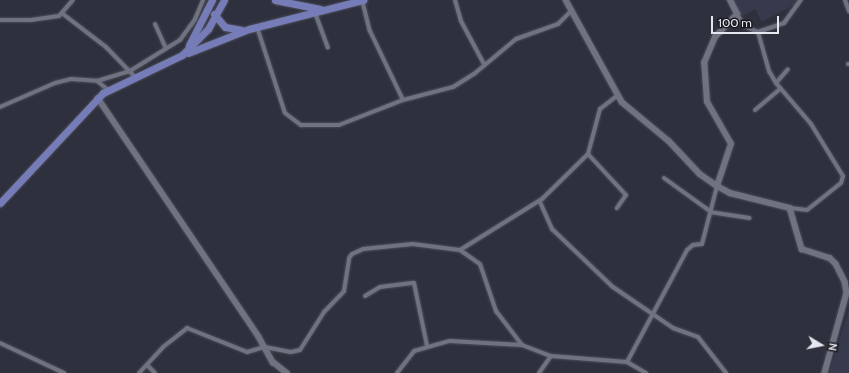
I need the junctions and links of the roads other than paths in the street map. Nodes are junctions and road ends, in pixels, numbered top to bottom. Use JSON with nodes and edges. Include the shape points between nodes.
{"nodes":[{"id":1,"x":73,"y":0,"type":"edge"},
{"id":2,"x":203,"y":0,"type":"edge"},
{"id":3,"x":212,"y":0,"type":"edge"},
{"id":4,"x":224,"y":0,"type":"edge"},
{"id":5,"x":275,"y":0,"type":"edge"},
{"id":6,"x":363,"y":0,"type":"edge"},
{"id":7,"x":455,"y":0,"type":"edge"},
{"id":8,"x":566,"y":0,"type":"edge"},
{"id":9,"x":730,"y":0,"type":"edge"},
{"id":10,"x":801,"y":0,"type":"edge"},
{"id":11,"x":845,"y":0,"type":"edge"},
{"id":12,"x":314,"y":10,"type":"junction"},
{"id":13,"x":572,"y":10,"type":"junction"},
{"id":14,"x":849,"y":11,"type":"edge"},
{"id":15,"x":63,"y":14,"type":"junction"},
{"id":16,"x":737,"y":14,"type":"junction"},
{"id":17,"x":216,"y":18,"type":"junction"},
{"id":18,"x":0,"y":20,"type":"edge"},
{"id":19,"x":155,"y":24,"type":"dead end"},
{"id":20,"x":257,"y":27,"type":"junction"},
{"id":21,"x":249,"y":29,"type":"junction"},
{"id":22,"x":758,"y":32,"type":"junction"},
{"id":23,"x":328,"y":48,"type":"dead end"},
{"id":24,"x":166,"y":49,"type":"junction"},
{"id":25,"x":182,"y":55,"type":"junction"},
{"id":26,"x":484,"y":64,"type":"junction"},
{"id":27,"x":788,"y":69,"type":"dead end"},
{"id":28,"x":130,"y":71,"type":"junction"},
{"id":29,"x":135,"y":77,"type":"junction"},
{"id":30,"x":97,"y":80,"type":"junction"},
{"id":31,"x":776,"y":83,"type":"junction"},
{"id":32,"x":780,"y":89,"type":"junction"},
{"id":33,"x":108,"y":90,"type":"junction"},
{"id":34,"x":618,"y":95,"type":"junction"},
{"id":35,"x":98,"y":98,"type":"junction"},
{"id":36,"x":403,"y":100,"type":"junction"},
{"id":37,"x":0,"y":107,"type":"edge"},
{"id":38,"x":755,"y":110,"type":"dead end"},
{"id":39,"x":588,"y":154,"type":"junction"},
{"id":40,"x":664,"y":178,"type":"dead end"},
{"id":41,"x":718,"y":186,"type":"junction"},
{"id":42,"x":540,"y":202,"type":"junction"},
{"id":43,"x":0,"y":203,"type":"edge"},
{"id":44,"x":618,"y":208,"type":"dead end"},
{"id":45,"x":790,"y":208,"type":"junction"},
{"id":46,"x":710,"y":212,"type":"junction"},
{"id":47,"x":750,"y":218,"type":"dead end"},
{"id":48,"x":460,"y":250,"type":"junction"},
{"id":49,"x":365,"y":296,"type":"dead end"},
{"id":50,"x":652,"y":312,"type":"junction"},
{"id":51,"x":0,"y":343,"type":"edge"},
{"id":52,"x":522,"y":345,"type":"junction"},
{"id":53,"x":427,"y":346,"type":"junction"},
{"id":54,"x":265,"y":347,"type":"junction"},
{"id":55,"x":551,"y":356,"type":"junction"},
{"id":56,"x":627,"y":362,"type":"junction"},
{"id":57,"x":147,"y":365,"type":"junction"},
{"id":58,"x":64,"y":373,"type":"edge"},
{"id":59,"x":139,"y":373,"type":"edge"},
{"id":60,"x":155,"y":373,"type":"edge"},
{"id":61,"x":288,"y":373,"type":"edge"},
{"id":62,"x":397,"y":373,"type":"edge"},
{"id":63,"x":538,"y":373,"type":"edge"},
{"id":64,"x":646,"y":373,"type":"edge"},
{"id":65,"x":726,"y":373,"type":"edge"},
{"id":66,"x":825,"y":373,"type":"edge"}],
"edges":[{"from":1,"to":15,"type":"street"},
{"from":2,"to":24,"type":"street","via":[[187,30]]},
{"from":3,"to":17,"type":"highway"},
{"from":3,"to":25,"type":"highway","via":[[203,22]]},
{"from":4,"to":17,"type":"highway"},
{"from":5,"to":12,"type":"highway"},
{"from":6,"to":12,"type":"highway"},
{"from":6,"to":36,"type":"street","via":[[370,31]]},
{"from":7,"to":26,"type":"street","via":[[461,21]]},
{"from":8,"to":13,"type":"street"},
{"from":9,"to":16,"type":"street"},
{"from":10,"to":22,"type":"street","via":[[784,23]]},
{"from":11,"to":14,"type":"street"},
{"from":12,"to":20,"type":"highway"},
{"from":12,"to":23,"type":"street"},
{"from":13,"to":26,"type":"street","via":[[558,24],[516,39]]},
{"from":13,"to":34,"type":"street"},
{"from":15,"to":18,"type":"street","via":[[32,20]]},
{"from":15,"to":28,"type":"street"},
{"from":16,"to":22,"type":"street","via":[[744,26]]},
{"from":16,"to":41,"type":"street","via":[[715,37],[704,64],[706,102],[731,144]]},
{"from":17,"to":21,"type":"highway","via":[[228,29]]},
{"from":17,"to":25,"type":"highway"},
{"from":19,"to":24,"type":"street"},
{"from":20,"to":21,"type":"highway"},
{"from":20,"to":36,"type":"street","via":[[284,111],[298,123],[338,125]]},
{"from":21,"to":25,"type":"highway"},
{"from":22,"to":31,"type":"street","via":[[769,71]]},
{"from":24,"to":28,"type":"street"},
{"from":25,"to":29,"type":"highway"},
{"from":26,"to":36,"type":"street","via":[[453,86]]},
{"from":27,"to":31,"type":"street"},
{"from":28,"to":29,"type":"street"},
{"from":28,"to":30,"type":"street"},
{"from":29,"to":33,"type":"highway"},
{"from":30,"to":33,"type":"street"},
{"from":30,"to":37,"type":"street","via":[[71,79],[55,83]]},
{"from":31,"to":32,"type":"street"},
{"from":32,"to":38,"type":"street"},
{"from":32,"to":45,"type":"street","via":[[812,124],[843,176],[841,183],[806,210]]},
{"from":33,"to":35,"type":"highway"},
{"from":34,"to":39,"type":"street","via":[[600,108]]},
{"from":34,"to":41,"type":"street","via":[[622,102],[674,146],[682,159]]},
{"from":35,"to":43,"type":"highway"},
{"from":35,"to":54,"type":"street"},
{"from":39,"to":42,"type":"street"},
{"from":39,"to":44,"type":"street","via":[[626,195]]},
{"from":40,"to":46,"type":"street"},
{"from":41,"to":45,"type":"street","via":[[730,193]]},
{"from":41,"to":46,"type":"street"},
{"from":42,"to":48,"type":"street"},
{"from":42,"to":50,"type":"street","via":[[549,225],[567,243],[596,268],[613,288]]},
{"from":45,"to":66,"type":"street","via":[[802,250],[830,258],[845,282],[846,301]]},
{"from":46,"to":47,"type":"street"},
{"from":46,"to":50,"type":"street","via":[[702,244],[688,248]]},
{"from":48,"to":52,"type":"street","via":[[480,264],[496,311]]},
{"from":48,"to":54,"type":"street","via":[[424,243],[357,251],[349,258],[344,291],[324,312],[302,349],[293,352]]},
{"from":49,"to":53,"type":"street","via":[[380,287],[414,283]]},
{"from":50,"to":56,"type":"street"},
{"from":50,"to":65,"type":"street","via":[[674,328],[700,339]]},
{"from":51,"to":58,"type":"street"},
{"from":52,"to":53,"type":"street","via":[[450,341]]},
{"from":52,"to":55,"type":"street"},
{"from":53,"to":62,"type":"street","via":[[410,354]]},
{"from":54,"to":57,"type":"street","via":[[247,352],[187,328],[163,347]]},
{"from":54,"to":61,"type":"street","via":[[274,364]]},
{"from":55,"to":56,"type":"street"},
{"from":55,"to":63,"type":"street"},
{"from":56,"to":64,"type":"street"},
{"from":57,"to":59,"type":"street"},
{"from":57,"to":60,"type":"street"}]}
